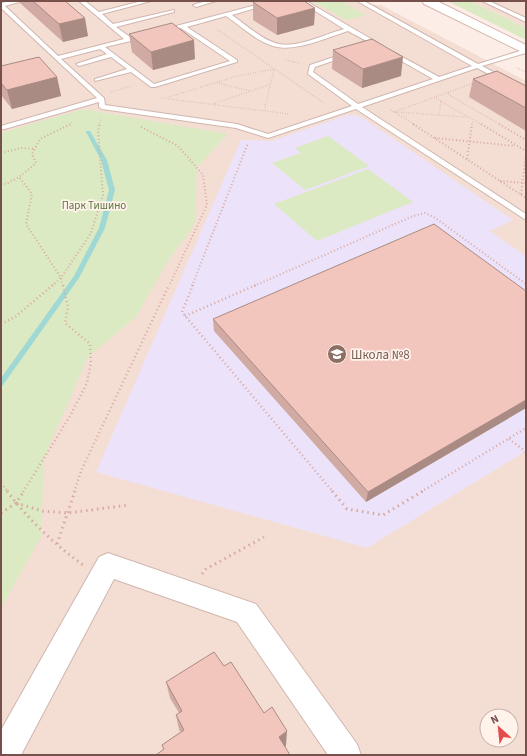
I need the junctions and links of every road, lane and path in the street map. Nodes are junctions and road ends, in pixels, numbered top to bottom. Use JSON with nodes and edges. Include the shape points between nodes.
{"nodes":[{"id":1,"x":20,"y":1,"type":"edge"},
{"id":2,"x":82,"y":1,"type":"edge"},
{"id":3,"x":148,"y":1,"type":"edge"},
{"id":4,"x":213,"y":1,"type":"edge"},
{"id":5,"x":277,"y":1,"type":"edge"},
{"id":6,"x":302,"y":1,"type":"edge"},
{"id":7,"x":360,"y":1,"type":"edge"},
{"id":8,"x":428,"y":1,"type":"edge"},
{"id":9,"x":485,"y":1,"type":"edge"},
{"id":10,"x":1,"y":5,"type":"edge"},
{"id":11,"x":196,"y":5,"type":"dead end"},
{"id":12,"x":172,"y":11,"type":"dead end"},
{"id":13,"x":97,"y":14,"type":"junction"},
{"id":14,"x":227,"y":14,"type":"junction"},
{"id":15,"x":204,"y":20,"type":"junction"},
{"id":16,"x":526,"y":20,"type":"edge"},
{"id":17,"x":112,"y":26,"type":"junction"},
{"id":18,"x":182,"y":26,"type":"junction"},
{"id":19,"x":349,"y":29,"type":"junction"},
{"id":20,"x":159,"y":32,"type":"edge"},
{"id":21,"x":151,"y":34,"type":"edge"},
{"id":22,"x":128,"y":40,"type":"junction"},
{"id":23,"x":101,"y":47,"type":"junction"},
{"id":24,"x":369,"y":47,"type":"edge"},
{"id":25,"x":387,"y":51,"type":"edge"},
{"id":26,"x":526,"y":51,"type":"edge"},
{"id":27,"x":355,"y":52,"type":"edge"},
{"id":28,"x":111,"y":55,"type":"junction"},
{"id":29,"x":57,"y":58,"type":"junction"},
{"id":30,"x":79,"y":64,"type":"dead end"},
{"id":31,"x":477,"y":66,"type":"junction"},
{"id":32,"x":274,"y":68,"type":"junction"},
{"id":33,"x":131,"y":70,"type":"junction"},
{"id":34,"x":438,"y":79,"type":"junction"},
{"id":35,"x":97,"y":80,"type":"dead end"},
{"id":36,"x":147,"y":82,"type":"junction"},
{"id":37,"x":479,"y":82,"type":"edge"},
{"id":38,"x":215,"y":83,"type":"junction"},
{"id":39,"x":271,"y":84,"type":"junction"},
{"id":40,"x":417,"y":86,"type":"junction"},
{"id":41,"x":251,"y":91,"type":"junction"},
{"id":42,"x":526,"y":92,"type":"edge"},
{"id":43,"x":446,"y":93,"type":"junction"},
{"id":44,"x":101,"y":97,"type":"junction"},
{"id":45,"x":435,"y":97,"type":"junction"},
{"id":46,"x":160,"y":98,"type":"dead end"},
{"id":47,"x":167,"y":98,"type":"junction"},
{"id":48,"x":376,"y":100,"type":"junction"},
{"id":49,"x":440,"y":100,"type":"junction"},
{"id":50,"x":213,"y":104,"type":"junction"},
{"id":51,"x":357,"y":106,"type":"junction"},
{"id":52,"x":102,"y":107,"type":"junction"},
{"id":53,"x":264,"y":111,"type":"junction"},
{"id":54,"x":338,"y":112,"type":"junction"},
{"id":55,"x":394,"y":112,"type":"junction"},
{"id":56,"x":292,"y":115,"type":"dead end"},
{"id":57,"x":439,"y":115,"type":"junction"},
{"id":58,"x":468,"y":117,"type":"junction"},
{"id":59,"x":375,"y":118,"type":"junction"},
{"id":60,"x":74,"y":119,"type":"dead end"},
{"id":61,"x":473,"y":120,"type":"junction"},
{"id":62,"x":136,"y":125,"type":"dead end"},
{"id":63,"x":1,"y":128,"type":"edge"},
{"id":64,"x":253,"y":132,"type":"junction"},
{"id":65,"x":434,"y":138,"type":"junction"},
{"id":66,"x":526,"y":140,"type":"edge"},
{"id":67,"x":470,"y":142,"type":"junction"},
{"id":68,"x":517,"y":146,"type":"junction"},
{"id":69,"x":34,"y":149,"type":"junction"},
{"id":70,"x":526,"y":151,"type":"edge"},
{"id":71,"x":1,"y":153,"type":"edge"},
{"id":72,"x":526,"y":155,"type":"edge"},
{"id":73,"x":467,"y":159,"type":"junction"},
{"id":74,"x":525,"y":166,"type":"edge"},
{"id":75,"x":19,"y":177,"type":"junction"},
{"id":76,"x":500,"y":181,"type":"junction"},
{"id":77,"x":1,"y":183,"type":"edge"},
{"id":78,"x":523,"y":183,"type":"junction"},
{"id":79,"x":526,"y":184,"type":"edge"},
{"id":80,"x":521,"y":194,"type":"junction"},
{"id":81,"x":526,"y":198,"type":"edge"},
{"id":82,"x":526,"y":218,"type":"edge"},
{"id":83,"x":62,"y":278,"type":"junction"},
{"id":84,"x":526,"y":284,"type":"edge"},
{"id":85,"x":185,"y":316,"type":"junction"},
{"id":86,"x":1,"y":324,"type":"edge"},
{"id":87,"x":526,"y":428,"type":"edge"},
{"id":88,"x":509,"y":439,"type":"junction"},
{"id":89,"x":526,"y":452,"type":"edge"},
{"id":90,"x":1,"y":483,"type":"edge"},
{"id":91,"x":16,"y":503,"type":"junction"},
{"id":92,"x":130,"y":505,"type":"dead end"},
{"id":93,"x":1,"y":513,"type":"edge"},
{"id":94,"x":68,"y":513,"type":"junction"},
{"id":95,"x":264,"y":537,"type":"dead end"},
{"id":96,"x":57,"y":544,"type":"junction"},
{"id":97,"x":101,"y":576,"type":"junction"},
{"id":98,"x":189,"y":593,"type":"junction"},
{"id":99,"x":4,"y":755,"type":"edge"},
{"id":100,"x":346,"y":755,"type":"edge"}],
"edges":[{"from":1,"to":10,"type":"lane"},
{"from":2,"to":13,"type":"lane"},
{"from":3,"to":13,"type":"lane"},
{"from":4,"to":11,"type":"lane"},
{"from":5,"to":14,"type":"lane"},
{"from":6,"to":19,"type":"lane"},
{"from":7,"to":31,"type":"lane"},
{"from":8,"to":26,"type":"street"},
{"from":9,"to":16,"type":"lane"},
{"from":10,"to":29,"type":"lane"},
{"from":12,"to":17,"type":"lane"},
{"from":13,"to":17,"type":"lane"},
{"from":14,"to":15,"type":"lane"},
{"from":14,"to":19,"type":"lane","via":[[279,46]]},
{"from":15,"to":18,"type":"lane"},
{"from":15,"to":32,"type":"path"},
{"from":17,"to":22,"type":"lane"},
{"from":18,"to":20,"type":"lane"},
{"from":18,"to":36,"type":"lane","via":[[235,61],[153,86]]},
{"from":19,"to":24,"type":"lane","via":[[379,46]]},
{"from":21,"to":22,"type":"lane"},
{"from":22,"to":23,"type":"lane"},
{"from":23,"to":28,"type":"lane"},
{"from":23,"to":29,"type":"lane"},
{"from":25,"to":34,"type":"lane"},
{"from":26,"to":31,"type":"lane"},
{"from":27,"to":51,"type":"lane","via":[[312,66],[310,73]]},
{"from":28,"to":30,"type":"lane"},
{"from":28,"to":33,"type":"lane"},
{"from":29,"to":44,"type":"lane"},
{"from":31,"to":34,"type":"lane"},
{"from":31,"to":42,"type":"lane"},
{"from":32,"to":38,"type":"path"},
{"from":32,"to":39,"type":"path"},
{"from":32,"to":54,"type":"path"},
{"from":33,"to":35,"type":"lane"},
{"from":33,"to":36,"type":"lane"},
{"from":34,"to":40,"type":"lane"},
{"from":36,"to":44,"type":"path"},
{"from":37,"to":43,"type":"path"},
{"from":38,"to":41,"type":"path"},
{"from":38,"to":47,"type":"path"},
{"from":39,"to":41,"type":"path"},
{"from":39,"to":53,"type":"path"},
{"from":40,"to":45,"type":"path"},
{"from":40,"to":48,"type":"lane"},
{"from":41,"to":50,"type":"path"},
{"from":43,"to":45,"type":"path"},
{"from":43,"to":66,"type":"path"},
{"from":44,"to":52,"type":"lane"},
{"from":44,"to":63,"type":"lane"},
{"from":45,"to":49,"type":"path"},
{"from":45,"to":55,"type":"path"},
{"from":46,"to":47,"type":"path"},
{"from":47,"to":50,"type":"path"},
{"from":48,"to":51,"type":"lane"},
{"from":48,"to":55,"type":"path"},
{"from":49,"to":57,"type":"path"},
{"from":49,"to":58,"type":"path"},
{"from":50,"to":53,"type":"path"},
{"from":51,"to":54,"type":"lane"},
{"from":51,"to":59,"type":"lane"},
{"from":52,"to":64,"type":"lane","via":[[237,126]]},
{"from":52,"to":83,"type":"path","via":[[98,131],[103,195],[91,233]]},
{"from":53,"to":56,"type":"path"},
{"from":54,"to":64,"type":"lane","via":[[268,136]]},
{"from":55,"to":57,"type":"path"},
{"from":55,"to":59,"type":"path"},
{"from":55,"to":65,"type":"path"},
{"from":57,"to":58,"type":"path"},
{"from":58,"to":61,"type":"path"},
{"from":59,"to":82,"type":"lane"},
{"from":60,"to":69,"type":"path","via":[[71,125],[40,139]]},
{"from":61,"to":67,"type":"path"},
{"from":61,"to":68,"type":"path"},
{"from":62,"to":94,"type":"path","via":[[178,146],[203,174],[207,205],[82,469]]},
{"from":64,"to":85,"type":"path","via":[[182,312]]},
{"from":65,"to":67,"type":"path"},
{"from":65,"to":73,"type":"path"},
{"from":67,"to":68,"type":"path"},
{"from":67,"to":73,"type":"path"},
{"from":68,"to":70,"type":"path"},
{"from":69,"to":71,"type":"path","via":[[21,148]]},
{"from":69,"to":75,"type":"path","via":[[32,154],[36,163]]},
{"from":72,"to":74,"type":"path"},
{"from":73,"to":76,"type":"path"},
{"from":74,"to":78,"type":"path"},
{"from":75,"to":77,"type":"path","via":[[6,184]]},
{"from":75,"to":83,"type":"path","via":[[32,194],[26,224]]},
{"from":76,"to":78,"type":"path"},
{"from":76,"to":80,"type":"path"},
{"from":78,"to":79,"type":"path"},
{"from":78,"to":80,"type":"path"},
{"from":80,"to":81,"type":"path"},
{"from":83,"to":86,"type":"path","via":[[15,317]]},
{"from":83,"to":91,"type":"path","via":[[68,307],[65,323],[90,344],[90,369],[87,383],[70,416]]},
{"from":84,"to":85,"type":"path","via":[[425,213]]},
{"from":85,"to":88,"type":"path","via":[[347,509],[383,515]]},
{"from":87,"to":88,"type":"path"},
{"from":88,"to":89,"type":"path"},
{"from":90,"to":91,"type":"path"},
{"from":91,"to":93,"type":"path"},
{"from":91,"to":94,"type":"path","via":[[42,511]]},
{"from":91,"to":96,"type":"path"},
{"from":92,"to":94,"type":"path"},
{"from":94,"to":96,"type":"path"},
{"from":95,"to":98,"type":"path","via":[[206,569]]},
{"from":96,"to":97,"type":"path","via":[[70,556]]},
{"from":97,"to":98,"type":"street","via":[[108,565]]},
{"from":97,"to":99,"type":"street"},
{"from":98,"to":100,"type":"street","via":[[246,613]]}]}
